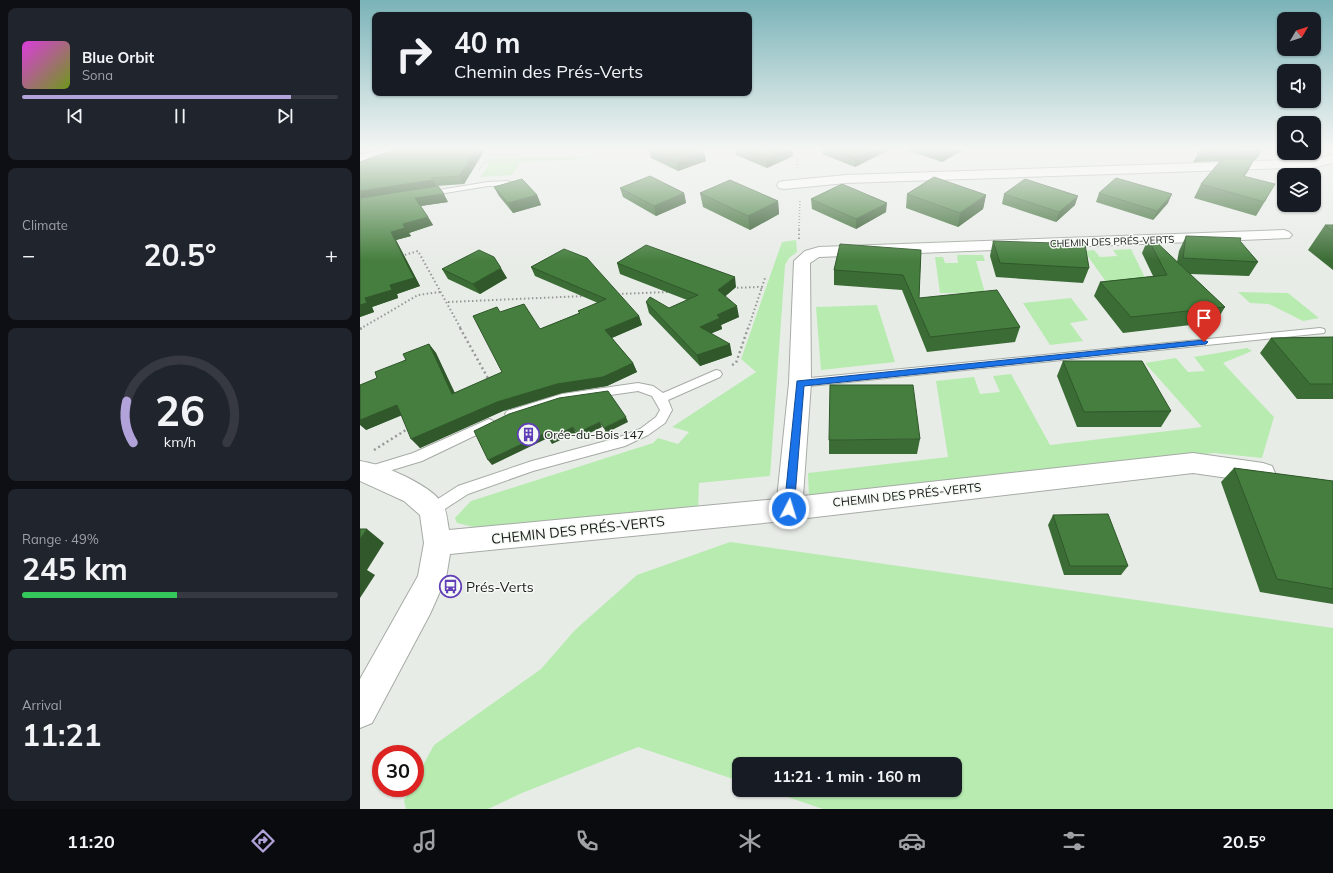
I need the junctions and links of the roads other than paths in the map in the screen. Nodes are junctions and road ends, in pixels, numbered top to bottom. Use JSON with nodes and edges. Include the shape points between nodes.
{"nodes":[{"id":1,"x":477,"y":186,"type":"edge"},
{"id":2,"x":420,"y":195,"type":"edge"},
{"id":3,"x":1284,"y":235,"type":"dead end"},
{"id":4,"x":1320,"y":330,"type":"dead end"},
{"id":5,"x":716,"y":374,"type":"road end"},
{"id":6,"x":800,"y":383,"type":"junction"},
{"id":7,"x":662,"y":398,"type":"junction"},
{"id":8,"x":365,"y":465,"type":"edge"},
{"id":9,"x":1284,"y":476,"type":"edge"},
{"id":10,"x":789,"y":509,"type":"junction"},
{"id":11,"x":432,"y":510,"type":"junction"},
{"id":12,"x":438,"y":543,"type":"junction"},
{"id":13,"x":360,"y":710,"type":"edge"}],
"edges":[{"from":1,"to":2,"type":"lane"},
{"from":3,"to":6,"type":"street","name":"CHEMIN DES PRÉS-VERTS","via":[[811,254],[802,261]]},
{"from":4,"to":6,"type":"lane"},
{"from":5,"to":7,"type":"lane"},
{"from":6,"to":10,"type":"street","name":"CHEMIN DES PRÉS-VERTS"},
{"from":7,"to":8,"type":"lane","via":[[650,389],[638,387],[562,398],[508,415],[417,457]]},
{"from":7,"to":11,"type":"lane","via":[[666,410],[661,420],[644,432],[620,442],[532,466],[464,490]]},
{"from":8,"to":11,"type":"street","via":[[413,493]]},
{"from":9,"to":10,"type":"street","name":"CHEMIN DES PRÉS-VERTS","via":[[1193,463]]},
{"from":10,"to":12,"type":"street","name":"CHEMIN DES PRÉS-VERTS"},
{"from":11,"to":12,"type":"street"},
{"from":12,"to":13,"type":"street","via":[[432,578],[420,604]]}]}
